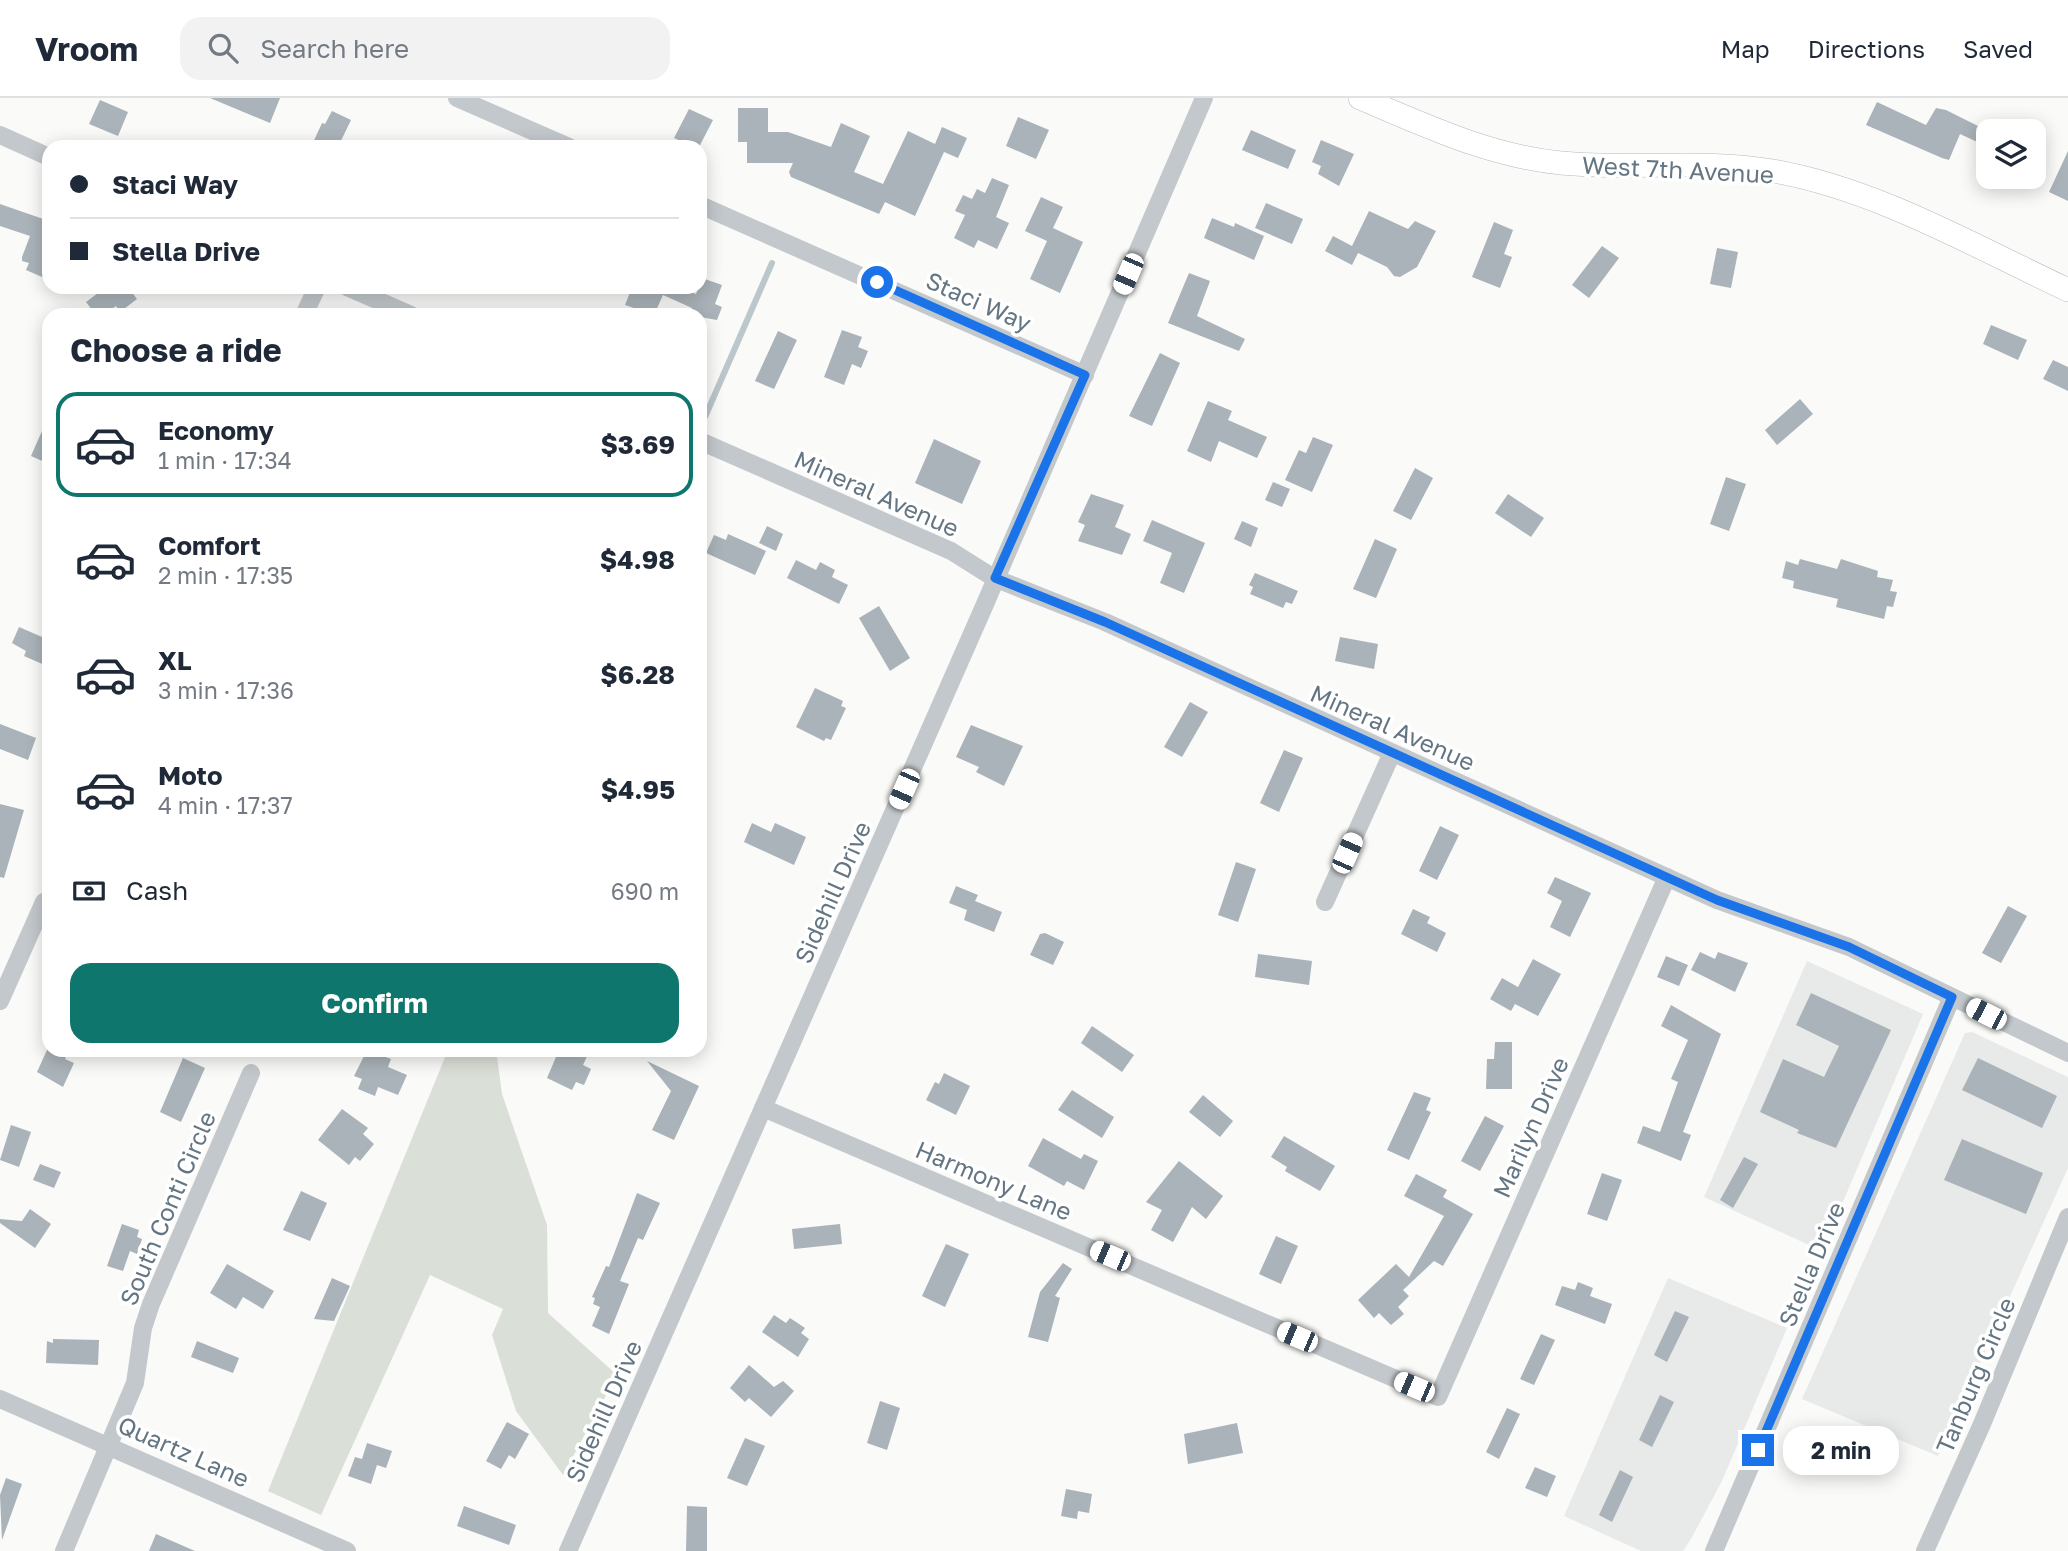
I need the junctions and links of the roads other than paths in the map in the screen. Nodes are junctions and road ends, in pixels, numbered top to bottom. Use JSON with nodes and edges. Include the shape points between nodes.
{"nodes":[{"id":1,"x":457,"y":98,"type":"edge"},
{"id":2,"x":1204,"y":98,"type":"edge"},
{"id":3,"x":1360,"y":98,"type":"edge"},
{"id":4,"x":0,"y":135,"type":"edge"},
{"id":5,"x":553,"y":140,"type":"edge"},
{"id":6,"x":42,"y":154,"type":"edge"},
{"id":7,"x":707,"y":208,"type":"edge"},
{"id":8,"x":2068,"y":290,"type":"edge"},
{"id":9,"x":363,"y":294,"type":"edge"},
{"id":10,"x":395,"y":308,"type":"edge"},
{"id":11,"x":1085,"y":375,"type":"junction"},
{"id":12,"x":707,"y":444,"type":"edge"},
{"id":13,"x":995,"y":578,"type":"junction"},
{"id":14,"x":1392,"y":753,"type":"junction"},
{"id":15,"x":1667,"y":877,"type":"junction"},
{"id":16,"x":1325,"y":902,"type":"dead end"},
{"id":17,"x":42,"y":907,"type":"edge"},
{"id":18,"x":1952,"y":997,"type":"junction"},
{"id":19,"x":0,"y":1002,"type":"edge"},
{"id":20,"x":2068,"y":1053,"type":"edge"},
{"id":21,"x":251,"y":1073,"type":"dead end"},
{"id":22,"x":763,"y":1108,"type":"junction"},
{"id":23,"x":2068,"y":1217,"type":"edge"},
{"id":24,"x":1438,"y":1397,"type":"joint"},
{"id":25,"x":0,"y":1399,"type":"edge"},
{"id":26,"x":111,"y":1445,"type":"junction"},
{"id":27,"x":64,"y":1551,"type":"edge"},
{"id":28,"x":347,"y":1551,"type":"edge"},
{"id":29,"x":568,"y":1551,"type":"edge"},
{"id":30,"x":1714,"y":1551,"type":"edge"},
{"id":31,"x":1925,"y":1551,"type":"edge"}],
"edges":[{"from":1,"to":5,"type":"street"},
{"from":2,"to":11,"type":"street","name":"Sidehill Drive"},
{"from":3,"to":8,"type":"main road","name":"West 7th Avenue","via":[[1469,145],[1527,159],[1603,166],[1745,167],[1801,177],[1906,215]]},
{"from":4,"to":6,"type":"street"},
{"from":7,"to":11,"type":"street","name":"Staci Way"},
{"from":9,"to":10,"type":"street"},
{"from":11,"to":13,"type":"street","name":"Sidehill Drive"},
{"from":12,"to":13,"type":"street","name":"Mineral Avenue","via":[[951,551]]},
{"from":13,"to":14,"type":"street","name":"Mineral Avenue","via":[[1105,622]]},
{"from":13,"to":22,"type":"street","name":"Sidehill Drive"},
{"from":14,"to":15,"type":"street","name":"Mineral Avenue"},
{"from":14,"to":16,"type":"street"},
{"from":15,"to":18,"type":"street","name":"Mineral Avenue","via":[[1717,900],[1849,947]]},
{"from":15,"to":24,"type":"street","name":"Marilyn Drive"},
{"from":17,"to":19,"type":"street"},
{"from":18,"to":20,"type":"street","name":"Mineral Avenue"},
{"from":18,"to":30,"type":"street","name":"Stella Drive"},
{"from":21,"to":26,"type":"street","name":"South Conti Circle","via":[[151,1304],[135,1383]]},
{"from":22,"to":24,"type":"street","name":"Harmony Lane"},
{"from":22,"to":29,"type":"street","name":"Sidehill Drive"},
{"from":23,"to":31,"type":"street","name":"Tanburg Circle"},
{"from":25,"to":26,"type":"street","name":"Quartz Lane"},
{"from":26,"to":27,"type":"street","name":"South Conti Circle"},
{"from":26,"to":28,"type":"street","name":"Quartz Lane"}]}
